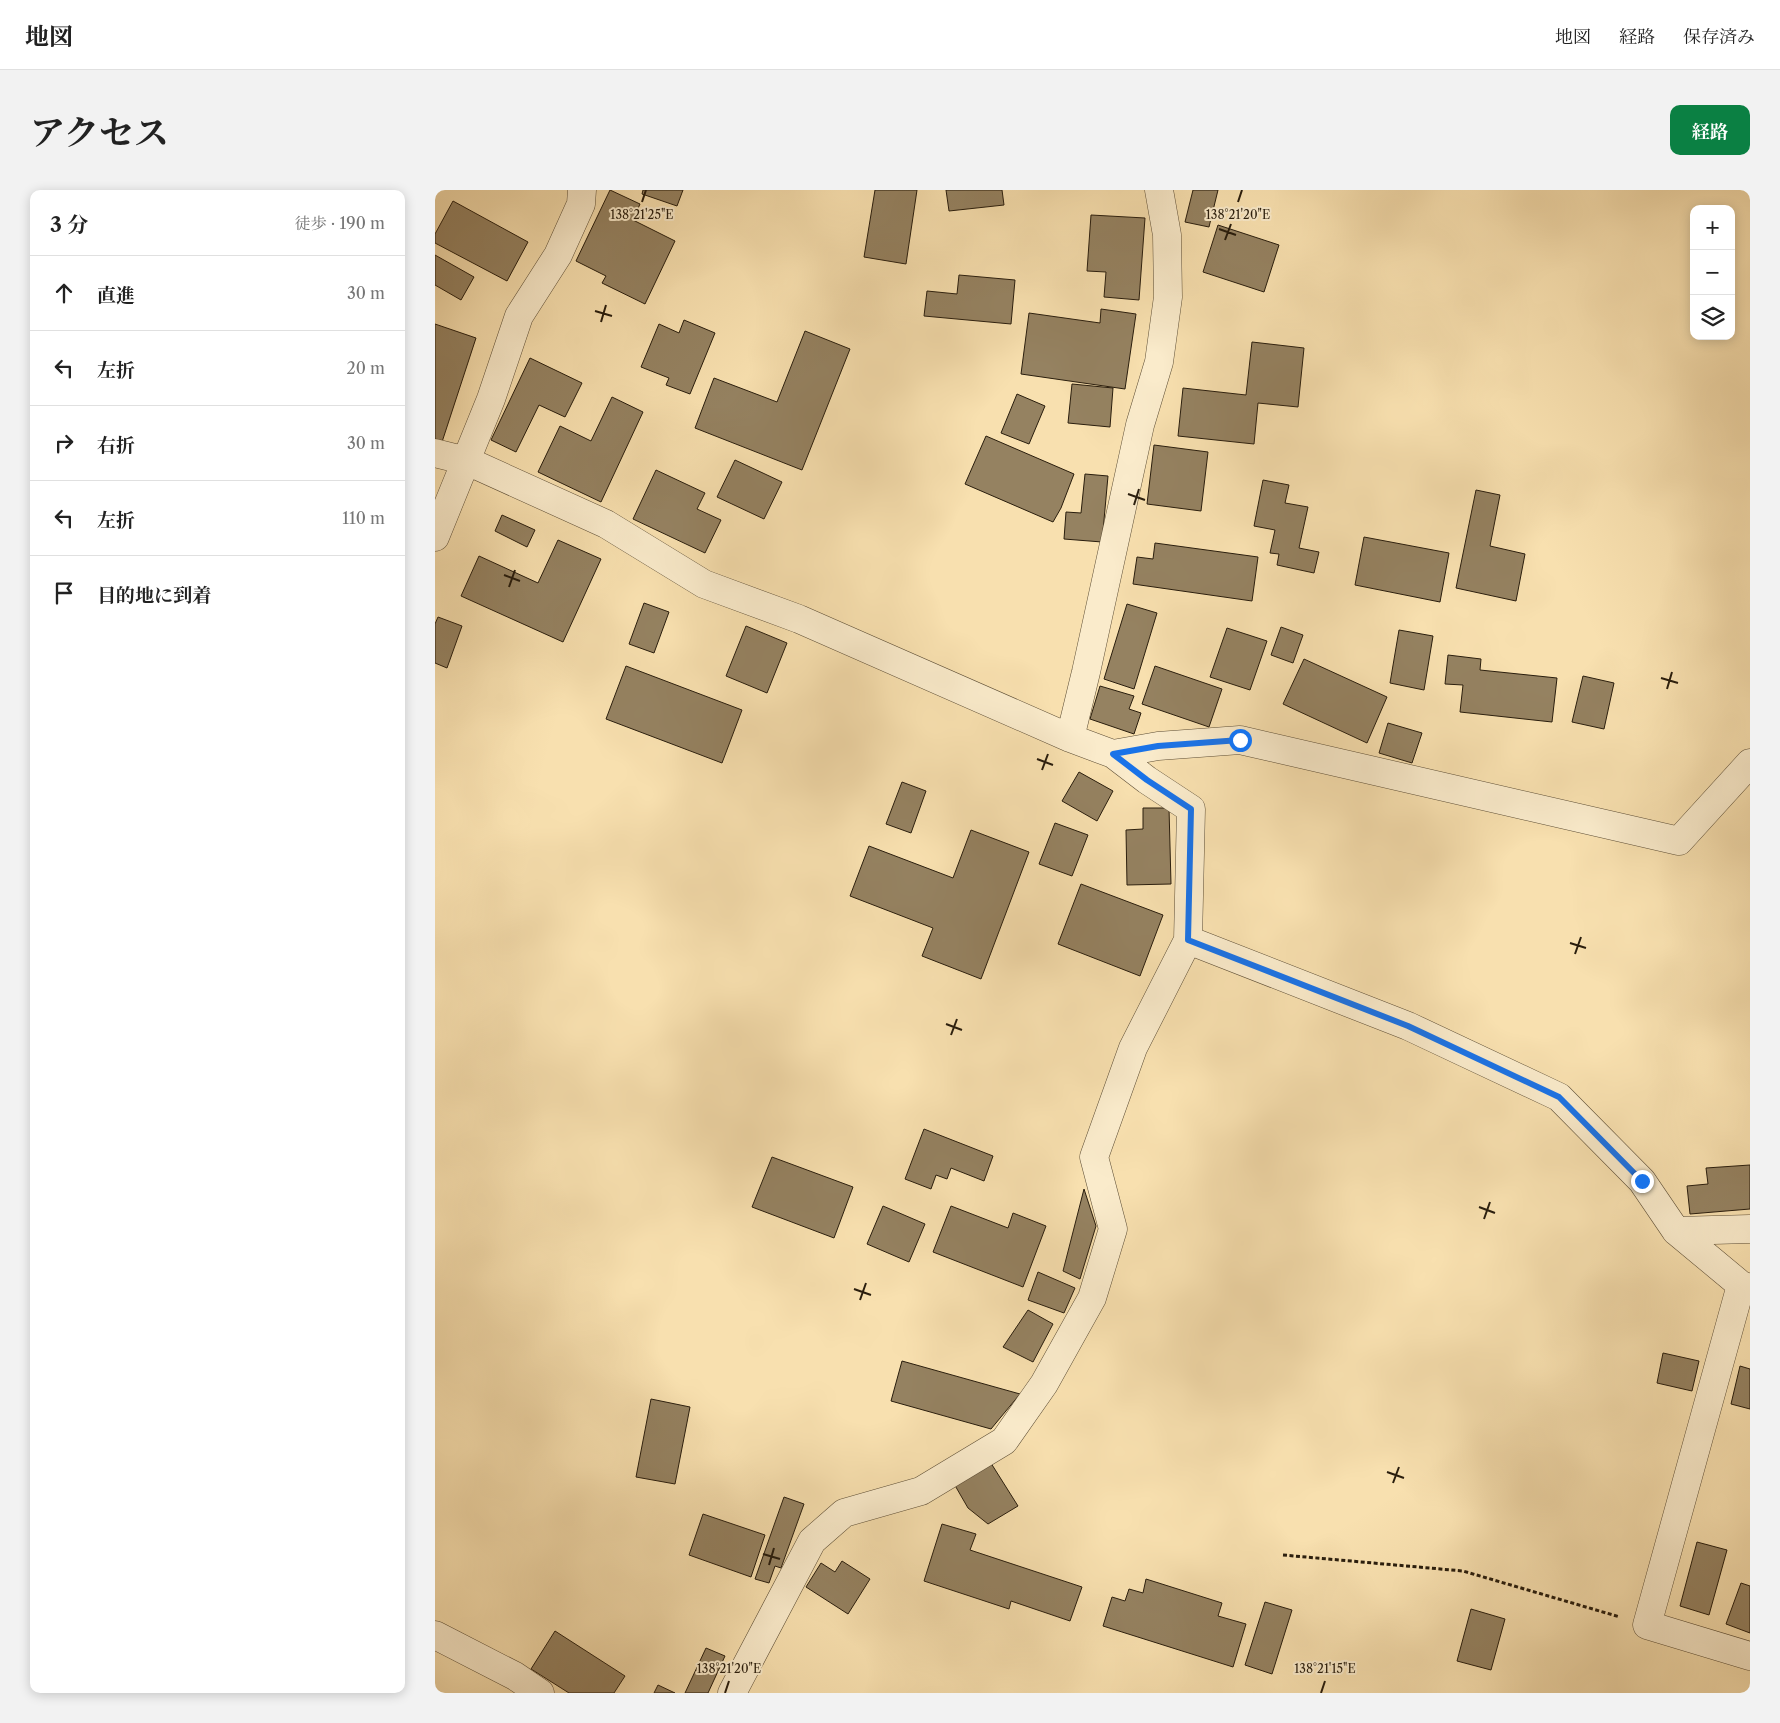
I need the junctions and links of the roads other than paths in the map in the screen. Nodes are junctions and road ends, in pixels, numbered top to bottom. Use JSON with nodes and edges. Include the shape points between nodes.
{"nodes":[{"id":1,"x":582,"y":190,"type":"edge"},
{"id":2,"x":1159,"y":190,"type":"edge"},
{"id":3,"x":435,"y":453,"type":"edge"},
{"id":4,"x":467,"y":461,"type":"junction"},
{"id":5,"x":435,"y":538,"type":"edge"},
{"id":6,"x":1070,"y":738,"type":"junction"},
{"id":7,"x":1113,"y":754,"type":"junction"},
{"id":8,"x":1750,"y":763,"type":"edge"},
{"id":9,"x":1188,"y":940,"type":"junction"},
{"id":10,"x":1750,"y":1229,"type":"edge"},
{"id":11,"x":1676,"y":1231,"type":"junction"},
{"id":12,"x":1745,"y":1286,"type":"edge"},
{"id":13,"x":435,"y":1635,"type":"edge"},
{"id":14,"x":1750,"y":1656,"type":"edge"},
{"id":15,"x":539,"y":1693,"type":"edge"},
{"id":16,"x":732,"y":1693,"type":"edge"}],
"edges":[{"from":1,"to":4,"type":"street","via":[[581,204],[558,256],[519,316]]},
{"from":2,"to":6,"type":"street","via":[[1167,235],[1168,297],[1159,362],[1140,425]]},
{"from":3,"to":4,"type":"street"},
{"from":4,"to":5,"type":"street"},
{"from":4,"to":6,"type":"street","via":[[606,524],[704,584],[799,619]]},
{"from":6,"to":7,"type":"street"},
{"from":7,"to":8,"type":"street","via":[[1158,746],[1240,740],[1679,841]]},
{"from":7,"to":9,"type":"street","via":[[1191,809]]},
{"from":9,"to":11,"type":"street","via":[[1408,1026],[1559,1097],[1642,1181]]},
{"from":9,"to":16,"type":"street","via":[[1133,1048],[1094,1157],[1113,1228],[1092,1298],[1045,1384],[1004,1441],[921,1491],[844,1513],[812,1541]]},
{"from":10,"to":11,"type":"street"},
{"from":11,"to":12,"type":"street"},
{"from":12,"to":14,"type":"street","via":[[1647,1625]]},
{"from":13,"to":15,"type":"street","via":[[515,1676]]}]}
